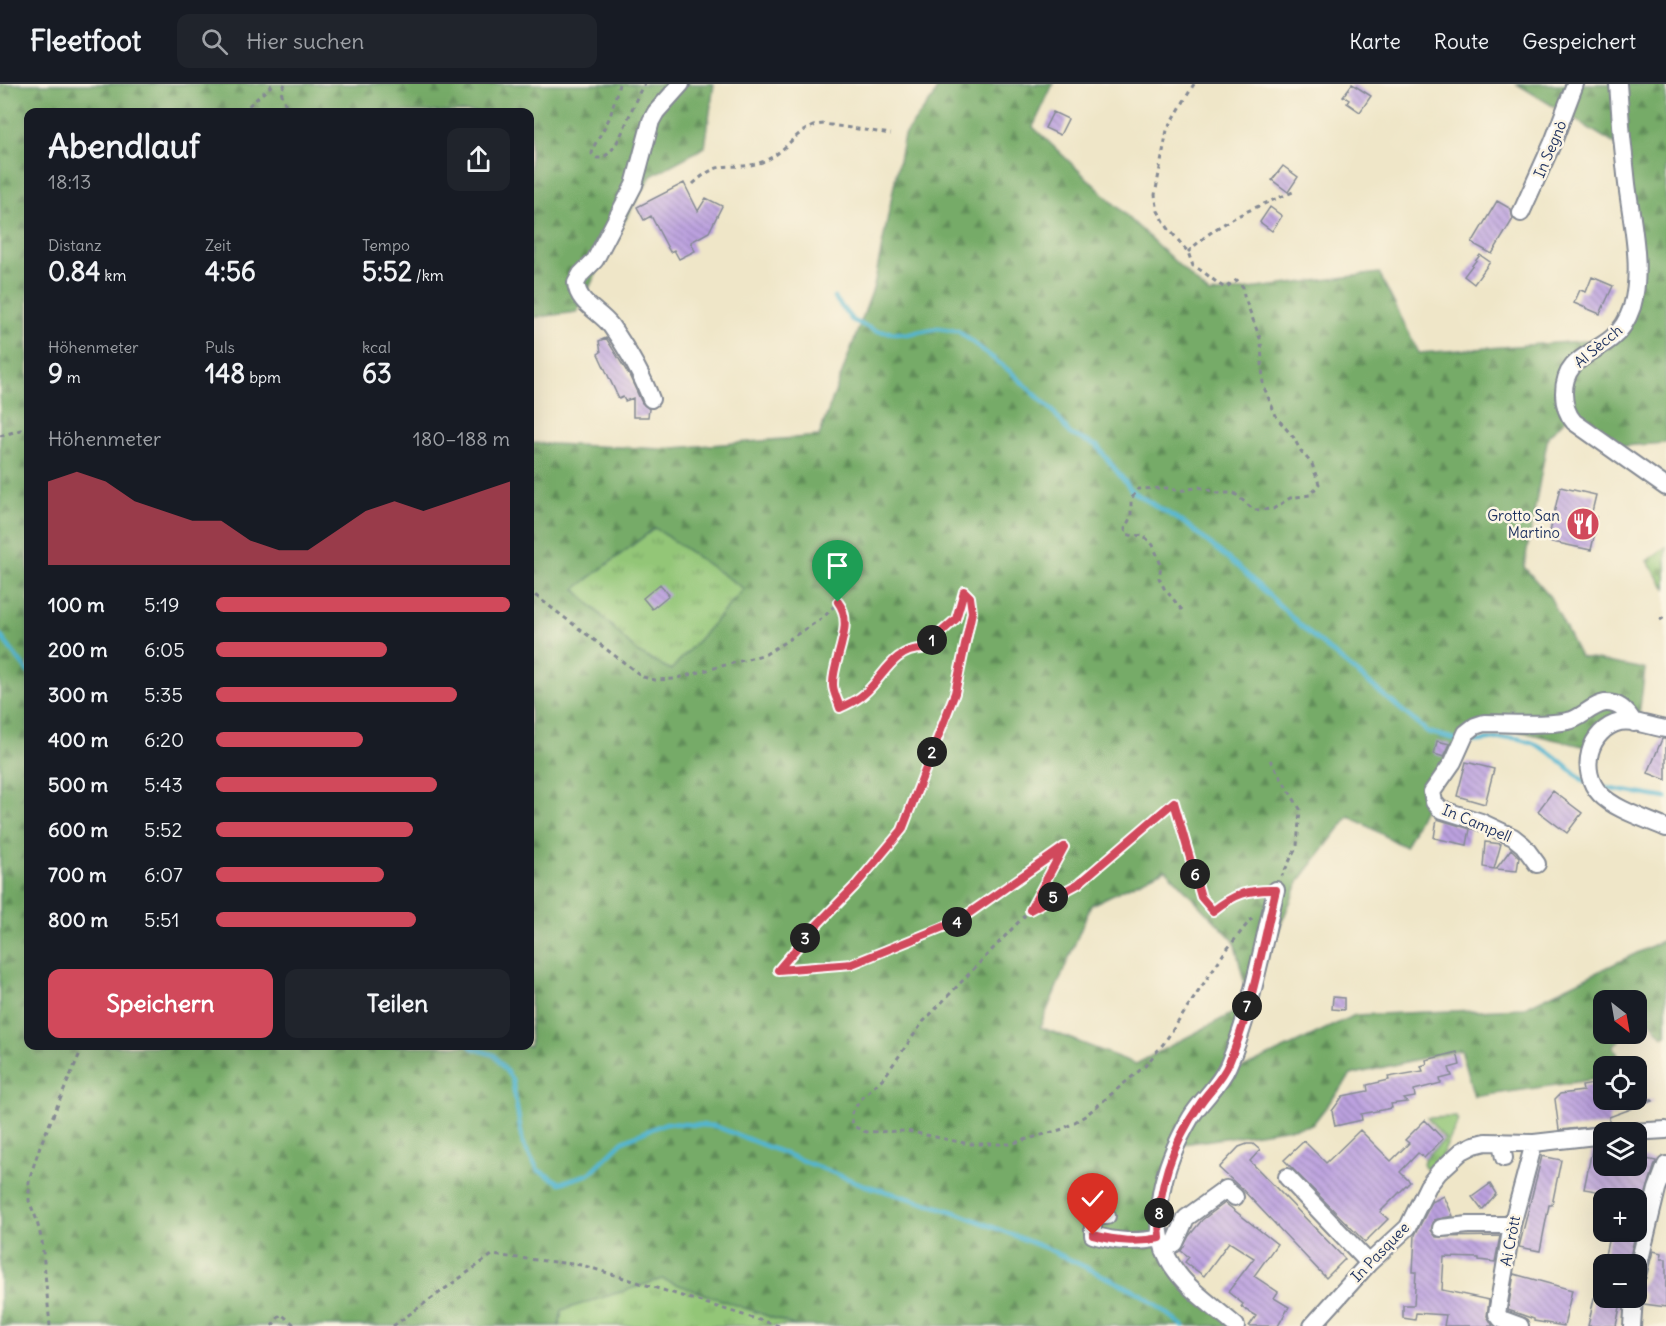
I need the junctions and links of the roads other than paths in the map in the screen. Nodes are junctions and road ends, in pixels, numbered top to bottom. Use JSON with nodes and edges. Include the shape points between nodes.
{"nodes":[{"id":1,"x":681,"y":84,"type":"edge"},
{"id":2,"x":1575,"y":84,"type":"edge"},
{"id":3,"x":1618,"y":84,"type":"edge"},
{"id":4,"x":1521,"y":213,"type":"dead end"},
{"id":5,"x":651,"y":399,"type":"dead end"},
{"id":6,"x":1666,"y":487,"type":"edge"},
{"id":7,"x":1634,"y":723,"type":"junction"},
{"id":8,"x":1666,"y":729,"type":"edge"},
{"id":9,"x":1666,"y":828,"type":"edge"},
{"id":10,"x":1537,"y":864,"type":"dead end"},
{"id":11,"x":1276,"y":890,"type":"road end"},
{"id":12,"x":1666,"y":1130,"type":"edge"},
{"id":13,"x":1647,"y":1131,"type":"edge"},
{"id":14,"x":1593,"y":1136,"type":"edge"},
{"id":15,"x":1534,"y":1143,"type":"junction"},
{"id":16,"x":1666,"y":1166,"type":"edge"},
{"id":17,"x":1287,"y":1177,"type":"dead end"},
{"id":18,"x":1235,"y":1197,"type":"dead end"},
{"id":19,"x":1107,"y":1216,"type":"dead end"},
{"id":20,"x":1512,"y":1225,"type":"junction"},
{"id":21,"x":1441,"y":1228,"type":"dead end"},
{"id":22,"x":1162,"y":1244,"type":"junction"},
{"id":23,"x":1641,"y":1254,"type":"edge"},
{"id":24,"x":1369,"y":1263,"type":"junction"},
{"id":25,"x":1633,"y":1308,"type":"edge"},
{"id":26,"x":1632,"y":1323,"type":"edge"},
{"id":27,"x":1236,"y":1326,"type":"edge"},
{"id":28,"x":1312,"y":1326,"type":"edge"},
{"id":29,"x":1520,"y":1326,"type":"edge"}],
"edges":[{"from":1,"to":5,"type":"street","via":[[651,121],[634,185],[595,260],[576,283],[587,304],[609,323],[642,376]]},
{"from":2,"to":4,"type":"street","name":"In Segnò"},
{"from":3,"to":6,"type":"street","name":"Al Sècch","via":[[1637,261],[1635,287],[1621,330],[1575,363],[1566,378],[1564,398],[1574,422]]},
{"from":7,"to":8,"type":"street"},
{"from":7,"to":9,"type":"street","via":[[1619,722],[1597,738],[1588,757],[1590,776],[1604,798]]},
{"from":7,"to":10,"type":"street","name":"In Campell","via":[[1623,708],[1605,703],[1568,722],[1484,723],[1475,726],[1463,741],[1432,792],[1434,802],[1440,809],[1513,837]]},
{"from":11,"to":22,"type":"street","via":[[1230,1061],[1190,1120],[1168,1168],[1159,1216]]},
{"from":12,"to":13,"type":"street"},
{"from":14,"to":15,"type":"street","name":"In Pasquee"},
{"from":15,"to":20,"type":"street","name":"Ai Cròtt"},
{"from":15,"to":24,"type":"street","name":"In Pasquee","via":[[1502,1150],[1486,1142],[1453,1158],[1428,1186],[1408,1227]]},
{"from":16,"to":23,"type":"street"},
{"from":17,"to":24,"type":"street"},
{"from":18,"to":22,"type":"street","via":[[1227,1190],[1186,1218],[1175,1243]]},
{"from":19,"to":22,"type":"street","via":[[1093,1216],[1093,1235]]},
{"from":20,"to":21,"type":"street"},
{"from":20,"to":29,"type":"street","name":"Ai Cròtt","via":[[1497,1314]]},
{"from":22,"to":27,"type":"street","via":[[1178,1274]]},
{"from":24,"to":28,"type":"street","name":"In Pasquee"},
{"from":25,"to":26,"type":"street"}]}
